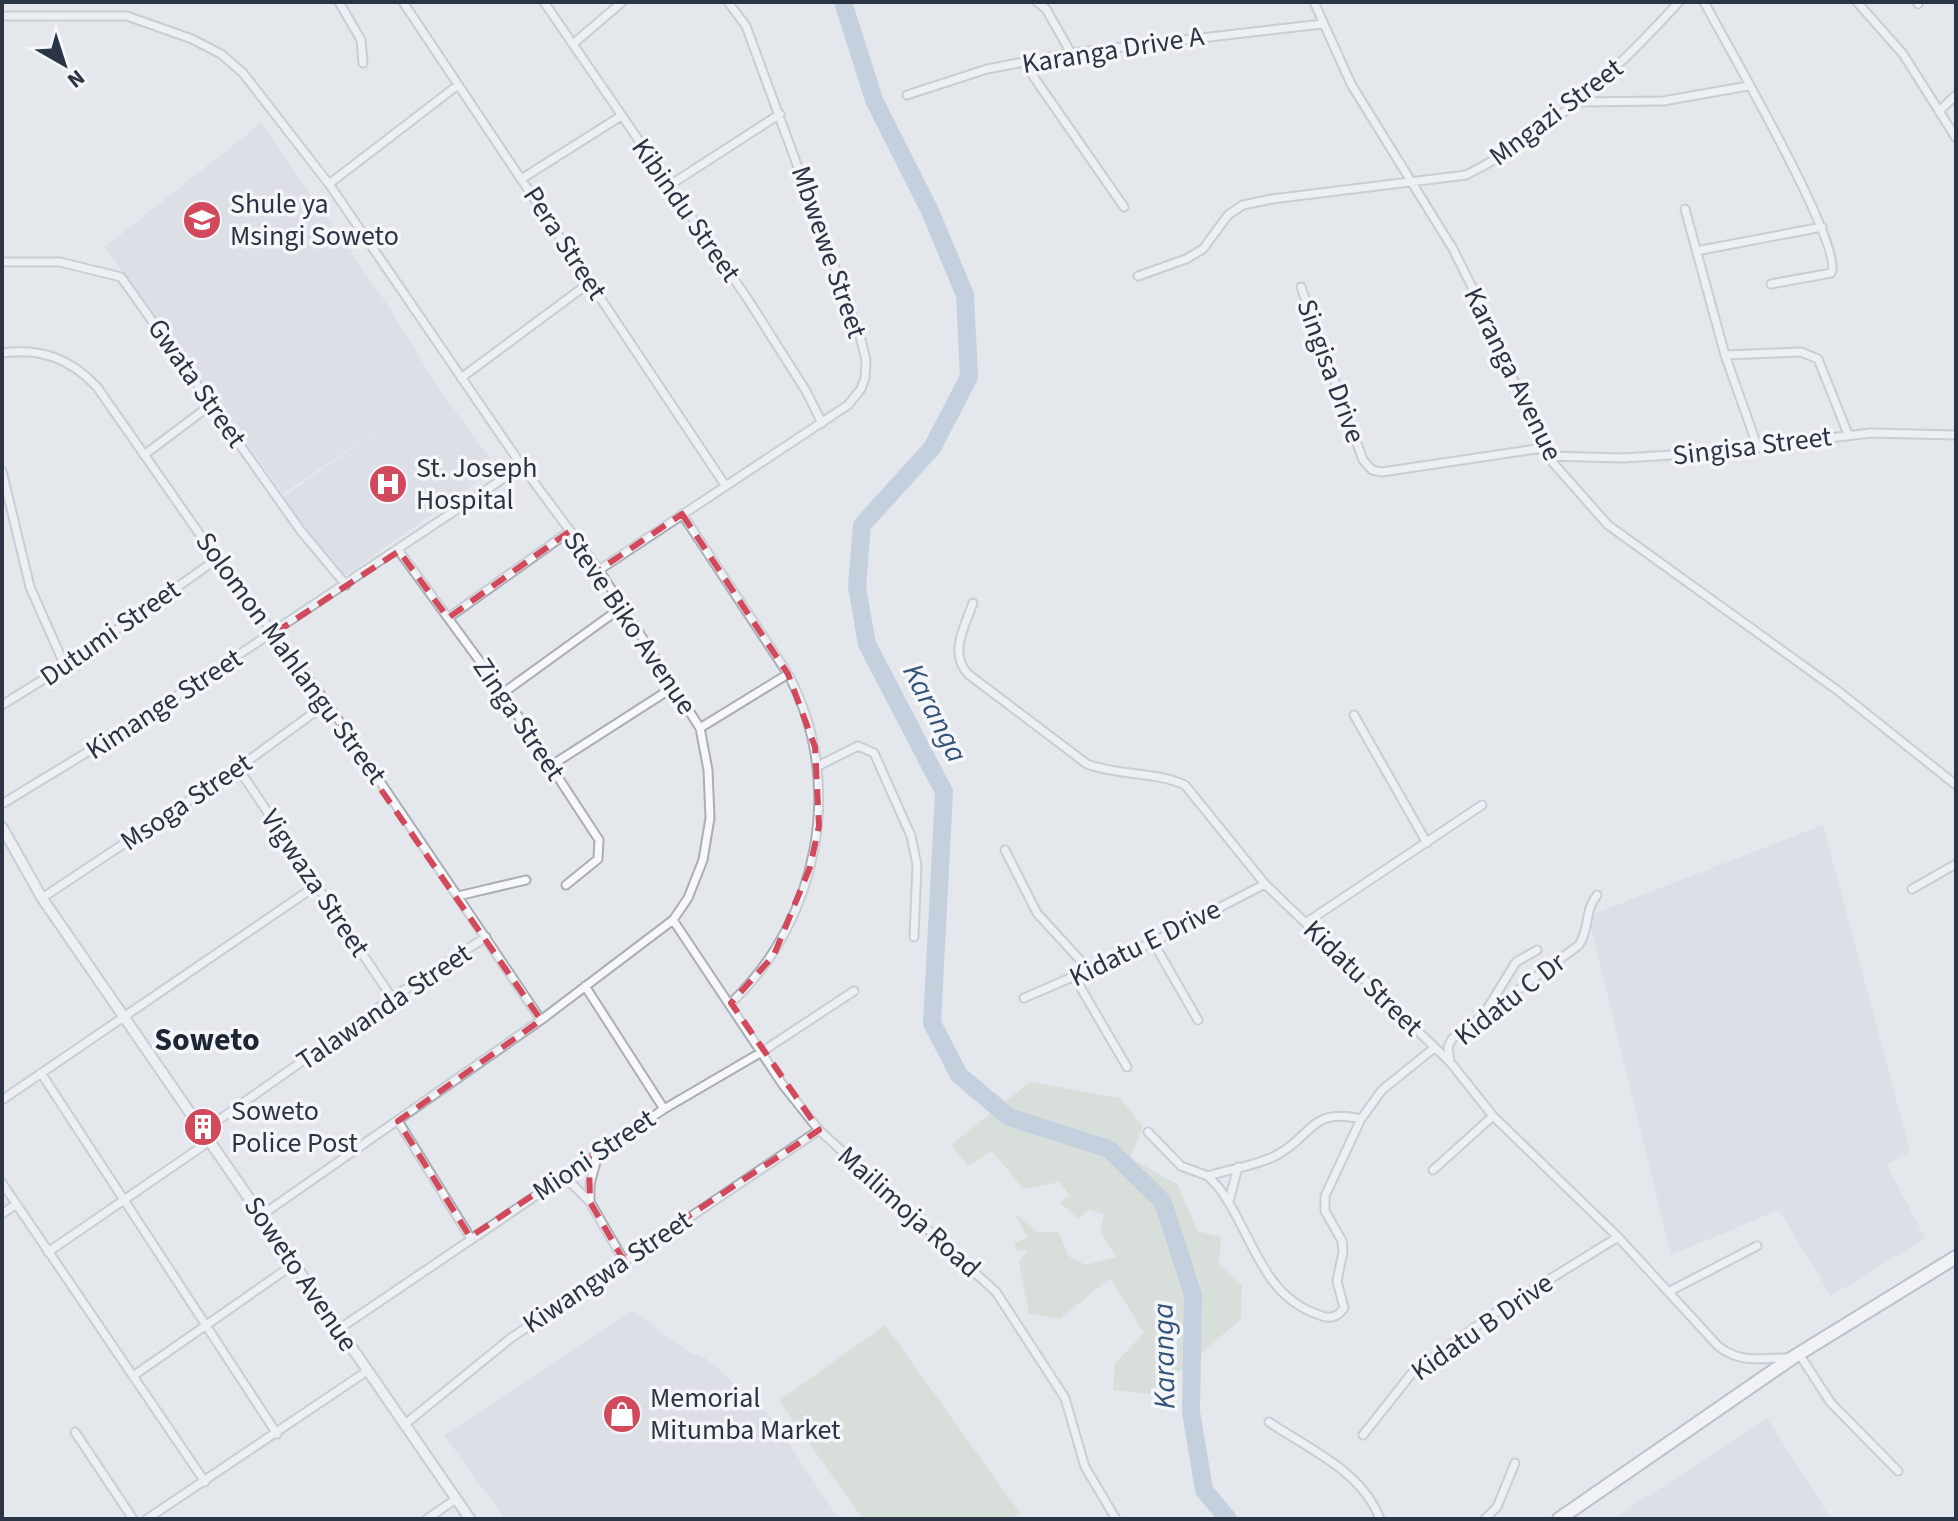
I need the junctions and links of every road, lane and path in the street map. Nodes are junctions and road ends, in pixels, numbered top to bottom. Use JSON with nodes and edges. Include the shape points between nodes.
{"nodes":[{"id":1,"x":339,"y":2,"type":"edge"},
{"id":2,"x":403,"y":2,"type":"edge"},
{"id":3,"x":544,"y":2,"type":"edge"},
{"id":4,"x":622,"y":2,"type":"edge"},
{"id":5,"x":728,"y":2,"type":"edge"},
{"id":6,"x":1037,"y":2,"type":"edge"},
{"id":7,"x":1314,"y":2,"type":"edge"},
{"id":8,"x":1679,"y":2,"type":"edge"},
{"id":9,"x":1704,"y":2,"type":"edge"},
{"id":10,"x":1857,"y":2,"type":"edge"},
{"id":11,"x":2,"y":16,"type":"edge"},
{"id":12,"x":1322,"y":24,"type":"junction"},
{"id":13,"x":573,"y":44,"type":"junction"},
{"id":14,"x":1071,"y":53,"type":"junction"},
{"id":15,"x":363,"y":63,"type":"dead end"},
{"id":16,"x":1024,"y":63,"type":"junction"},
{"id":17,"x":458,"y":85,"type":"junction"},
{"id":18,"x":1748,"y":86,"type":"junction"},
{"id":19,"x":907,"y":95,"type":"dead end"},
{"id":20,"x":1956,"y":95,"type":"edge"},
{"id":21,"x":1577,"y":102,"type":"junction"},
{"id":22,"x":1939,"y":111,"type":"junction"},
{"id":23,"x":780,"y":114,"type":"junction"},
{"id":24,"x":621,"y":116,"type":"junction"},
{"id":25,"x":1956,"y":138,"type":"edge"},
{"id":26,"x":523,"y":178,"type":"junction"},
{"id":27,"x":1411,"y":182,"type":"junction"},
{"id":28,"x":329,"y":184,"type":"junction"},
{"id":29,"x":670,"y":185,"type":"junction"},
{"id":30,"x":1124,"y":207,"type":"dead end"},
{"id":31,"x":1685,"y":209,"type":"dead end"},
{"id":32,"x":1822,"y":227,"type":"junction"},
{"id":33,"x":1696,"y":251,"type":"junction"},
{"id":34,"x":2,"y":262,"type":"edge"},
{"id":35,"x":1138,"y":276,"type":"dead end"},
{"id":36,"x":589,"y":283,"type":"junction"},
{"id":37,"x":1771,"y":284,"type":"dead end"},
{"id":38,"x":1301,"y":287,"type":"dead end"},
{"id":39,"x":2,"y":353,"type":"edge"},
{"id":40,"x":1725,"y":355,"type":"junction"},
{"id":41,"x":461,"y":378,"type":"junction"},
{"id":42,"x":212,"y":404,"type":"junction"},
{"id":43,"x":822,"y":423,"type":"junction"},
{"id":44,"x":1848,"y":434,"type":"junction"},
{"id":45,"x":1956,"y":435,"type":"edge"},
{"id":46,"x":1758,"y":448,"type":"junction"},
{"id":47,"x":1545,"y":452,"type":"junction"},
{"id":48,"x":144,"y":455,"type":"junction"},
{"id":49,"x":522,"y":466,"type":"junction"},
{"id":50,"x":2,"y":471,"type":"edge"},
{"id":51,"x":725,"y":485,"type":"junction"},
{"id":52,"x":682,"y":514,"type":"junction"},
{"id":53,"x":570,"y":531,"type":"junction"},
{"id":54,"x":399,"y":551,"type":"junction"},
{"id":55,"x":217,"y":559,"type":"junction"},
{"id":56,"x":599,"y":570,"type":"junction"},
{"id":57,"x":346,"y":585,"type":"junction"},
{"id":58,"x":973,"y":603,"type":"dead end"},
{"id":59,"x":622,"y":607,"type":"junction"},
{"id":60,"x":448,"y":618,"type":"junction"},
{"id":61,"x":273,"y":634,"type":"junction"},
{"id":62,"x":65,"y":666,"type":"junction"},
{"id":63,"x":788,"y":674,"type":"junction"},
{"id":64,"x":672,"y":688,"type":"junction"},
{"id":65,"x":503,"y":693,"type":"junction"},
{"id":66,"x":327,"y":703,"type":"junction"},
{"id":67,"x":2,"y":705,"type":"edge"},
{"id":68,"x":1354,"y":715,"type":"dead end"},
{"id":69,"x":700,"y":728,"type":"junction"},
{"id":70,"x":552,"y":765,"type":"junction"},
{"id":71,"x":818,"y":766,"type":"junction"},
{"id":72,"x":238,"y":768,"type":"junction"},
{"id":73,"x":1956,"y":785,"type":"edge"},
{"id":74,"x":2,"y":804,"type":"edge"},
{"id":75,"x":1482,"y":805,"type":"dead end"},
{"id":76,"x":2,"y":827,"type":"edge"},
{"id":77,"x":1427,"y":843,"type":"junction"},
{"id":78,"x":1005,"y":850,"type":"dead end"},
{"id":79,"x":1956,"y":864,"type":"edge"},
{"id":80,"x":526,"y":880,"type":"dead end"},
{"id":81,"x":1265,"y":884,"type":"junction"},
{"id":82,"x":317,"y":885,"type":"junction"},
{"id":83,"x":566,"y":885,"type":"dead end"},
{"id":84,"x":1912,"y":889,"type":"dead end"},
{"id":85,"x":1597,"y":895,"type":"dead end"},
{"id":86,"x":458,"y":896,"type":"junction"},
{"id":87,"x":42,"y":898,"type":"junction"},
{"id":88,"x":673,"y":920,"type":"junction"},
{"id":89,"x":1307,"y":922,"type":"junction"},
{"id":90,"x":486,"y":937,"type":"junction"},
{"id":91,"x":914,"y":937,"type":"dead end"},
{"id":92,"x":1153,"y":942,"type":"junction"},
{"id":93,"x":1537,"y":950,"type":"dead end"},
{"id":94,"x":1090,"y":971,"type":"junction"},
{"id":95,"x":1075,"y":978,"type":"junction"},
{"id":96,"x":585,"y":986,"type":"junction"},
{"id":97,"x":854,"y":991,"type":"dead end"},
{"id":98,"x":392,"y":998,"type":"junction"},
{"id":99,"x":1024,"y":998,"type":"dead end"},
{"id":100,"x":731,"y":1003,"type":"junction"},
{"id":101,"x":1483,"y":1016,"type":"junction"},
{"id":102,"x":124,"y":1019,"type":"junction"},
{"id":103,"x":541,"y":1020,"type":"junction"},
{"id":104,"x":1198,"y":1020,"type":"dead end"},
{"id":105,"x":1434,"y":1048,"type":"junction"},
{"id":106,"x":760,"y":1053,"type":"junction"},
{"id":107,"x":1450,"y":1062,"type":"junction"},
{"id":108,"x":1127,"y":1067,"type":"dead end"},
{"id":109,"x":41,"y":1073,"type":"junction"},
{"id":110,"x":2,"y":1100,"type":"edge"},
{"id":111,"x":664,"y":1109,"type":"junction"},
{"id":112,"x":1493,"y":1116,"type":"junction"},
{"id":113,"x":1361,"y":1119,"type":"junction"},
{"id":114,"x":398,"y":1121,"type":"junction"},
{"id":115,"x":819,"y":1130,"type":"junction"},
{"id":116,"x":203,"y":1131,"type":"junction"},
{"id":117,"x":1148,"y":1132,"type":"dead end"},
{"id":118,"x":210,"y":1141,"type":"junction"},
{"id":119,"x":599,"y":1151,"type":"junction"},
{"id":120,"x":1238,"y":1167,"type":"junction"},
{"id":121,"x":1433,"y":1170,"type":"dead end"},
{"id":122,"x":563,"y":1175,"type":"junction"},
{"id":123,"x":1208,"y":1176,"type":"junction"},
{"id":124,"x":2,"y":1183,"type":"edge"},
{"id":125,"x":124,"y":1200,"type":"junction"},
{"id":126,"x":1229,"y":1201,"type":"junction"},
{"id":127,"x":590,"y":1202,"type":"junction"},
{"id":128,"x":15,"y":1205,"type":"junction"},
{"id":129,"x":2,"y":1214,"type":"edge"},
{"id":130,"x":262,"y":1215,"type":"junction"},
{"id":131,"x":470,"y":1237,"type":"junction"},
{"id":132,"x":1618,"y":1237,"type":"junction"},
{"id":133,"x":1757,"y":1246,"type":"dead end"},
{"id":134,"x":48,"y":1252,"type":"junction"},
{"id":135,"x":1956,"y":1257,"type":"edge"},
{"id":136,"x":623,"y":1259,"type":"junction"},
{"id":137,"x":294,"y":1264,"type":"junction"},
{"id":138,"x":1668,"y":1292,"type":"junction"},
{"id":139,"x":205,"y":1326,"type":"junction"},
{"id":140,"x":339,"y":1329,"type":"junction"},
{"id":141,"x":1796,"y":1356,"type":"junction"},
{"id":142,"x":367,"y":1371,"type":"junction"},
{"id":143,"x":133,"y":1376,"type":"junction"},
{"id":144,"x":1269,"y":1422,"type":"dead end"},
{"id":145,"x":404,"y":1425,"type":"junction"},
{"id":146,"x":75,"y":1432,"type":"dead end"},
{"id":147,"x":277,"y":1434,"type":"junction"},
{"id":148,"x":1363,"y":1435,"type":"dead end"},
{"id":149,"x":1515,"y":1463,"type":"dead end"},
{"id":150,"x":1898,"y":1471,"type":"dead end"},
{"id":151,"x":205,"y":1482,"type":"junction"},
{"id":152,"x":456,"y":1499,"type":"junction"},
{"id":153,"x":133,"y":1519,"type":"edge"},
{"id":154,"x":147,"y":1519,"type":"edge"},
{"id":155,"x":427,"y":1519,"type":"edge"},
{"id":156,"x":470,"y":1519,"type":"edge"},
{"id":157,"x":1116,"y":1519,"type":"edge"},
{"id":158,"x":1380,"y":1519,"type":"edge"},
{"id":159,"x":1485,"y":1519,"type":"edge"},
{"id":160,"x":1559,"y":1519,"type":"edge"}],
"edges":[{"from":1,"to":15,"type":"street","via":[[361,40]]},
{"from":2,"to":17,"type":"street","name":"Pera Street"},
{"from":3,"to":13,"type":"street","name":"Kibindu Street"},
{"from":4,"to":13,"type":"street"},
{"from":5,"to":23,"type":"street","name":"Mbwewe Street","via":[[746,26]]},
{"from":6,"to":14,"type":"street"},
{"from":7,"to":12,"type":"street","name":"Karanga Avenue"},
{"from":8,"to":21,"type":"street","name":"Mngazi Street","via":[[1626,61]]},
{"from":9,"to":18,"type":"street"},
{"from":10,"to":22,"type":"street","via":[[1887,32]]},
{"from":11,"to":28,"type":"street","name":"Steve Biko Avenue","via":[[127,16],[192,39],[221,54],[264,98]]},
{"from":12,"to":14,"type":"street","name":"Karanga Drive A"},
{"from":12,"to":27,"type":"street","name":"Karanga Avenue","via":[[1351,84]]},
{"from":13,"to":24,"type":"street","name":"Kibindu Street"},
{"from":14,"to":16,"type":"street","name":"Karanga Drive A"},
{"from":16,"to":19,"type":"street","name":"Karanga Drive A"},
{"from":16,"to":30,"type":"street"},
{"from":17,"to":26,"type":"street","name":"Pera Street"},
{"from":17,"to":28,"type":"street"},
{"from":18,"to":21,"type":"street","via":[[1663,101]]},
{"from":18,"to":32,"type":"street"},
{"from":20,"to":22,"type":"street"},
{"from":21,"to":27,"type":"street","name":"Mngazi Street","via":[[1466,175]]},
{"from":22,"to":25,"type":"street"},
{"from":23,"to":29,"type":"street"},
{"from":23,"to":43,"type":"street","name":"Mbwewe Street","via":[[866,360],[861,389]]},
{"from":24,"to":26,"type":"street"},
{"from":24,"to":29,"type":"street","name":"Kibindu Street"},
{"from":26,"to":36,"type":"street","name":"Pera Street"},
{"from":27,"to":35,"type":"street","name":"Mngazi Street","via":[[1243,205],[1228,215],[1203,249]]},
{"from":27,"to":47,"type":"street","name":"Karanga Avenue","via":[[1476,295]]},
{"from":28,"to":41,"type":"street","name":"Steve Biko Avenue"},
{"from":29,"to":43,"type":"street","name":"Kibindu Street","via":[[747,298]]},
{"from":31,"to":33,"type":"street"},
{"from":32,"to":33,"type":"street"},
{"from":32,"to":37,"type":"street","via":[[1833,270]]},
{"from":33,"to":40,"type":"street"},
{"from":34,"to":42,"type":"street","name":"Gwata Street","via":[[60,262],[121,277]]},
{"from":36,"to":41,"type":"street"},
{"from":36,"to":51,"type":"street","name":"Pera Street"},
{"from":38,"to":47,"type":"street","name":"Singisa Drive","via":[[1363,460],[1372,470]]},
{"from":39,"to":48,"type":"street","name":"Solomon Mahlangu Street","via":[[50,354],[79,367]]},
{"from":40,"to":44,"type":"street","via":[[1801,352],[1818,359]]},
{"from":40,"to":46,"type":"street"},
{"from":41,"to":49,"type":"street","name":"Steve Biko Avenue"},
{"from":42,"to":48,"type":"street"},
{"from":42,"to":57,"type":"street","name":"Gwata Street","via":[[301,531]]},
{"from":43,"to":51,"type":"street","name":"Mbwewe Street"},
{"from":44,"to":45,"type":"street","name":"Singisa Street"},
{"from":44,"to":46,"type":"street","name":"Singisa Street"},
{"from":46,"to":47,"type":"street","name":"Singisa Street","via":[[1623,458]]},
{"from":47,"to":73,"type":"street","name":"Karanga Avenue","via":[[1608,525],[1837,690]]},
{"from":48,"to":55,"type":"street","name":"Solomon Mahlangu Street"},
{"from":49,"to":53,"type":"street","name":"Steve Biko Avenue"},
{"from":49,"to":54,"type":"street","name":"Kimange Street"},
{"from":50,"to":62,"type":"street","via":[[30,587]]},
{"from":51,"to":52,"type":"street","name":"Mbwewe Street"},
{"from":52,"to":56,"type":"street","name":"Mbwewe Street"},
{"from":52,"to":63,"type":"street"},
{"from":53,"to":56,"type":"street","name":"Steve Biko Avenue"},
{"from":53,"to":60,"type":"street"},
{"from":54,"to":57,"type":"street","name":"Kimange Street"},
{"from":54,"to":60,"type":"street","name":"Zinga Street"},
{"from":55,"to":61,"type":"street","name":"Solomon Mahlangu Street"},
{"from":55,"to":62,"type":"street","name":"Dutumi Street"},
{"from":56,"to":59,"type":"street","name":"Steve Biko Avenue"},
{"from":57,"to":61,"type":"street","name":"Kimange Street"},
{"from":58,"to":81,"type":"street","name":"Kidatu Street","via":[[957,652],[968,674],[1087,764],[1104,771],[1167,777],[1185,785]]},
{"from":59,"to":64,"type":"street","name":"Steve Biko Avenue"},
{"from":59,"to":65,"type":"street"},
{"from":60,"to":65,"type":"street","name":"Zinga Street"},
{"from":61,"to":66,"type":"street","name":"Solomon Mahlangu Street"},
{"from":61,"to":74,"type":"street","name":"Kimange Street"},
{"from":62,"to":67,"type":"street","name":"Dutumi Street"},
{"from":63,"to":69,"type":"street"},
{"from":63,"to":71,"type":"street","via":[[802,700]]},
{"from":64,"to":69,"type":"street","name":"Steve Biko Avenue"},
{"from":64,"to":70,"type":"street"},
{"from":65,"to":70,"type":"street","name":"Zinga Street"},
{"from":66,"to":72,"type":"street","name":"Msoga Street"},
{"from":66,"to":86,"type":"street","name":"Solomon Mahlangu Street"},
{"from":68,"to":77,"type":"street"},
{"from":69,"to":88,"type":"street","name":"Steve Biko Avenue","via":[[710,818],[703,860]]},
{"from":70,"to":83,"type":"street","name":"Zinga Street","via":[[599,840],[598,859]]},
{"from":71,"to":91,"type":"street","via":[[858,746],[874,753],[883,768],[915,849]]},
{"from":71,"to":100,"type":"street","via":[[819,826],[797,903],[774,955]]},
{"from":72,"to":82,"type":"street","name":"Vigwaza Street"},
{"from":72,"to":87,"type":"street","name":"Msoga Street"},
{"from":75,"to":77,"type":"street"},
{"from":76,"to":87,"type":"street","name":"Soweto Avenue"},
{"from":77,"to":89,"type":"street"},
{"from":78,"to":94,"type":"street","via":[[1037,913]]},
{"from":79,"to":84,"type":"street"},
{"from":80,"to":86,"type":"street"},
{"from":81,"to":89,"type":"street","name":"Kidatu Street"},
{"from":81,"to":92,"type":"street","name":"Kidatu E Drive"},
{"from":82,"to":98,"type":"street","name":"Vigwaza Street"},
{"from":82,"to":102,"type":"street"},
{"from":85,"to":101,"type":"street","name":"Kidatu C Dr","via":[[1579,945]]},
{"from":86,"to":90,"type":"street","name":"Solomon Mahlangu Street"},
{"from":87,"to":102,"type":"street","name":"Soweto Avenue"},
{"from":88,"to":96,"type":"street","name":"Steve Biko Avenue"},
{"from":88,"to":100,"type":"street","name":"Mailimoja Road"},
{"from":89,"to":105,"type":"street","name":"Kidatu Street"},
{"from":90,"to":98,"type":"street","name":"Talawanda Street"},
{"from":90,"to":103,"type":"street","name":"Solomon Mahlangu Street"},
{"from":92,"to":94,"type":"street","name":"Kidatu E Drive"},
{"from":92,"to":104,"type":"street"},
{"from":93,"to":101,"type":"street","via":[[1516,962]]},
{"from":94,"to":95,"type":"street","name":"Kidatu E Drive"},
{"from":95,"to":99,"type":"street","name":"Kidatu E Drive"},
{"from":95,"to":108,"type":"street"},
{"from":96,"to":103,"type":"street","name":"Steve Biko Avenue"},
{"from":96,"to":111,"type":"street"},
{"from":97,"to":106,"type":"street","name":"Mioni Street"},
{"from":98,"to":116,"type":"street","name":"Talawanda Street"},
{"from":100,"to":106,"type":"street","name":"Mailimoja Road"},
{"from":101,"to":107,"type":"street","name":"Kidatu C Dr","via":[[1452,1039]]},
{"from":102,"to":109,"type":"street"},
{"from":102,"to":116,"type":"street","name":"Soweto Avenue"},
{"from":103,"to":114,"type":"street","name":"Steve Biko Avenue"},
{"from":105,"to":107,"type":"street","name":"Kidatu Street"},
{"from":105,"to":113,"type":"street","via":[[1392,1080]]},
{"from":106,"to":111,"type":"street","name":"Mioni Street"},
{"from":106,"to":115,"type":"street","name":"Mailimoja Road"},
{"from":107,"to":112,"type":"street","name":"Kidatu Street"},
{"from":109,"to":110,"type":"street"},
{"from":109,"to":125,"type":"street"},
{"from":111,"to":119,"type":"street","name":"Mioni Street"},
{"from":112,"to":121,"type":"street"},
{"from":112,"to":132,"type":"street","name":"Kidatu Street"},
{"from":113,"to":120,"type":"street","via":[[1327,1116],[1273,1158]]},
{"from":113,"to":126,"type":"street","via":[[1325,1196],[1325,1211],[1342,1241],[1337,1281],[1344,1308],[1336,1316],[1328,1318],[1294,1303],[1274,1283]]},
{"from":114,"to":130,"type":"street","name":"Steve Biko Avenue"},
{"from":114,"to":131,"type":"street"},
{"from":115,"to":136,"type":"street","name":"Kiwangwa Street"},
{"from":115,"to":157,"type":"street","name":"Mailimoja Road","via":[[996,1292],[1065,1398],[1085,1467]]},
{"from":116,"to":118,"type":"street","name":"Soweto Avenue"},
{"from":117,"to":123,"type":"street","via":[[1181,1166]]},
{"from":118,"to":125,"type":"street"},
{"from":118,"to":130,"type":"street","name":"Soweto Avenue"},
{"from":119,"to":122,"type":"street","name":"Mioni Street"},
{"from":119,"to":127,"type":"street"},
{"from":120,"to":123,"type":"street"},
{"from":120,"to":126,"type":"street"},
{"from":122,"to":127,"type":"street"},
{"from":122,"to":131,"type":"street","name":"Mioni Street"},
{"from":123,"to":126,"type":"street"},
{"from":124,"to":128,"type":"street"},
{"from":125,"to":134,"type":"street"},
{"from":125,"to":139,"type":"street"},
{"from":127,"to":136,"type":"street"},
{"from":128,"to":129,"type":"street"},
{"from":128,"to":134,"type":"street"},
{"from":130,"to":137,"type":"street","name":"Soweto Avenue"},
{"from":131,"to":140,"type":"street","name":"Mioni Street"},
{"from":132,"to":138,"type":"street","name":"Kidatu Street"},
{"from":132,"to":148,"type":"street","name":"Kidatu B Drive","via":[[1492,1315],[1412,1373]]},
{"from":133,"to":138,"type":"street"},
{"from":134,"to":143,"type":"street"},
{"from":135,"to":141,"type":"highway"},
{"from":136,"to":145,"type":"street","name":"Kiwangwa Street","via":[[486,1356]]},
{"from":137,"to":139,"type":"street"},
{"from":137,"to":140,"type":"street","name":"Soweto Avenue"},
{"from":138,"to":141,"type":"street","name":"Kidatu Street","via":[[1732,1357],[1748,1361]]},
{"from":139,"to":143,"type":"street"},
{"from":139,"to":147,"type":"street"},
{"from":140,"to":142,"type":"street","name":"Soweto Avenue"},
{"from":141,"to":150,"type":"street","via":[[1831,1403]]},
{"from":141,"to":160,"type":"highway"},
{"from":142,"to":145,"type":"street","name":"Soweto Avenue"},
{"from":142,"to":147,"type":"street"},
{"from":143,"to":151,"type":"street"},
{"from":144,"to":158,"type":"street","via":[[1350,1475],[1367,1490]]},
{"from":145,"to":152,"type":"street","name":"Soweto Avenue"},
{"from":146,"to":153,"type":"street"},
{"from":147,"to":151,"type":"street"},
{"from":149,"to":159,"type":"street","via":[[1497,1507]]},
{"from":151,"to":154,"type":"street"},
{"from":152,"to":155,"type":"street"},
{"from":152,"to":156,"type":"street","name":"Soweto Avenue"}]}
